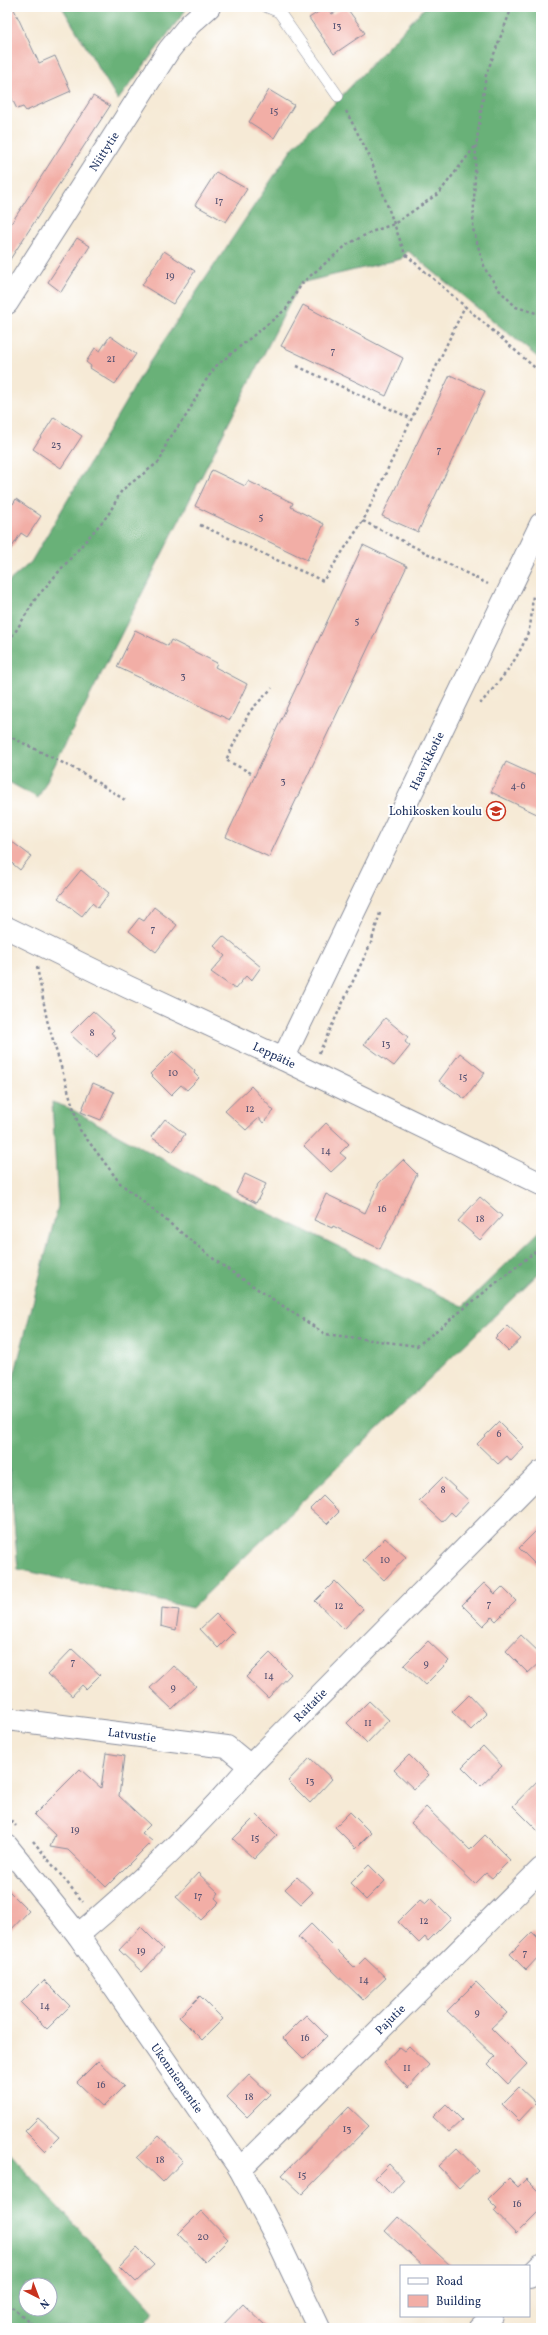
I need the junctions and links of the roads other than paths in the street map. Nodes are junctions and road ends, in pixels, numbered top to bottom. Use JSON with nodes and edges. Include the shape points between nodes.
{"nodes":[{"id":1,"x":208,"y":7,"type":"edge"},
{"id":2,"x":267,"y":7,"type":"edge"},
{"id":3,"x":338,"y":96,"type":"road end"},
{"id":4,"x":7,"y":303,"type":"edge"},
{"id":5,"x":541,"y":524,"type":"edge"},
{"id":6,"x":535,"y":550,"type":"edge"},
{"id":7,"x":7,"y":928,"type":"edge"},
{"id":8,"x":283,"y":1059,"type":"junction"},
{"id":9,"x":541,"y":1184,"type":"edge"},
{"id":10,"x":541,"y":1472,"type":"edge"},
{"id":11,"x":7,"y":1719,"type":"edge"},
{"id":12,"x":250,"y":1766,"type":"junction"},
{"id":13,"x":7,"y":1846,"type":"edge"},
{"id":14,"x":541,"y":1869,"type":"edge"},
{"id":15,"x":78,"y":1935,"type":"junction"},
{"id":16,"x":240,"y":2169,"type":"junction"},
{"id":17,"x":541,"y":2265,"type":"edge"},
{"id":18,"x":530,"y":2277,"type":"edge"},
{"id":19,"x":491,"y":2317,"type":"edge"},
{"id":20,"x":319,"y":2328,"type":"edge"},
{"id":21,"x":480,"y":2328,"type":"edge"}],
"edges":[{"from":1,"to":4,"type":"street","name":"Niittytie","via":[[169,50]]},
{"from":2,"to":3,"type":"lane","via":[[279,12]]},
{"from":5,"to":6,"type":"street","name":"Haavikkotie"},
{"from":6,"to":8,"type":"street","name":"Haavikkotie","via":[[506,594]]},
{"from":7,"to":8,"type":"street","name":"Leppätie"},
{"from":8,"to":9,"type":"street","name":"Leppätie"},
{"from":10,"to":12,"type":"street","name":"Raitatie"},
{"from":11,"to":12,"type":"street","name":"Latvustie","via":[[227,1747]]},
{"from":12,"to":15,"type":"street","name":"Raitatie","via":[[208,1815],[161,1862]]},
{"from":13,"to":15,"type":"street","name":"Ukonniementie"},
{"from":14,"to":16,"type":"street","name":"Pajutie"},
{"from":15,"to":16,"type":"street","name":"Ukonniementie"},
{"from":16,"to":20,"type":"street","name":"Ukonniementie"},
{"from":17,"to":18,"type":"street"},
{"from":19,"to":21,"type":"street"}]}
